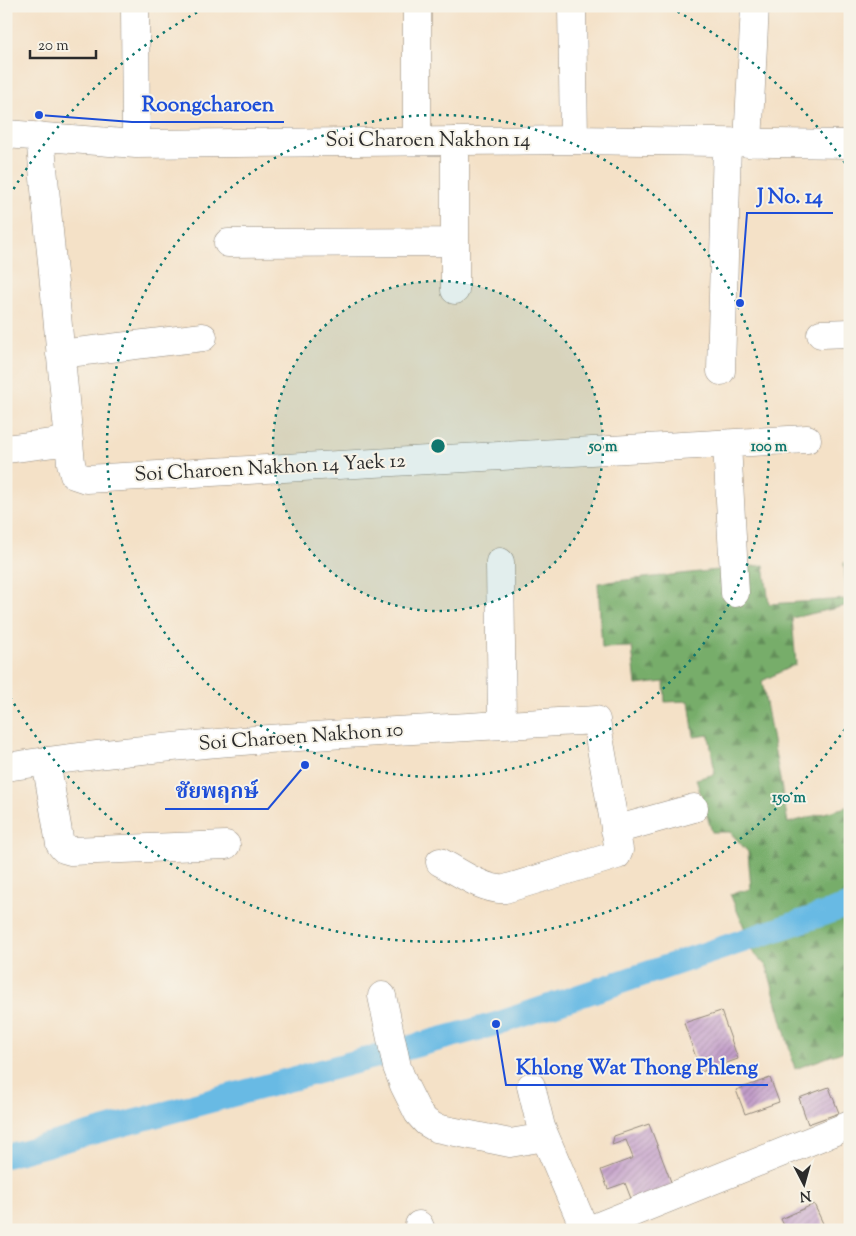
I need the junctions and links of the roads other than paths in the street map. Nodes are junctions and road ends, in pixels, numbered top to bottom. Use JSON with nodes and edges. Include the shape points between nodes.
{"nodes":[{"id":1,"x":135,"y":6,"type":"edge"},
{"id":2,"x":417,"y":6,"type":"edge"},
{"id":3,"x":572,"y":6,"type":"edge"},
{"id":4,"x":755,"y":6,"type":"edge"},
{"id":5,"x":6,"y":134,"type":"edge"},
{"id":6,"x":40,"y":136,"type":"junction"},
{"id":7,"x":574,"y":140,"type":"junction"},
{"id":8,"x":417,"y":141,"type":"junction"},
{"id":9,"x":455,"y":141,"type":"junction"},
{"id":10,"x":738,"y":143,"type":"junction"},
{"id":11,"x":136,"y":144,"type":"junction"},
{"id":12,"x":850,"y":144,"type":"edge"},
{"id":13,"x":455,"y":242,"type":"junction"},
{"id":14,"x":228,"y":243,"type":"dead end"},
{"id":15,"x":455,"y":290,"type":"dead end"},
{"id":16,"x":850,"y":333,"type":"edge"},
{"id":17,"x":821,"y":334,"type":"dead end"},
{"id":18,"x":203,"y":337,"type":"dead end"},
{"id":19,"x":60,"y":354,"type":"junction"},
{"id":20,"x":721,"y":371,"type":"dead end"},
{"id":21,"x":807,"y":440,"type":"dead end"},
{"id":22,"x":69,"y":441,"type":"junction"},
{"id":23,"x":727,"y":444,"type":"junction"},
{"id":24,"x":6,"y":449,"type":"edge"},
{"id":25,"x":500,"y":562,"type":"dead end"},
{"id":26,"x":735,"y":593,"type":"dead end"},
{"id":27,"x":502,"y":725,"type":"junction"},
{"id":28,"x":46,"y":761,"type":"junction"},
{"id":29,"x":6,"y":767,"type":"edge"},
{"id":30,"x":694,"y":808,"type":"dead end"},
{"id":31,"x":615,"y":830,"type":"junction"},
{"id":32,"x":226,"y":845,"type":"dead end"},
{"id":33,"x":440,"y":862,"type":"dead end"},
{"id":34,"x":382,"y":996,"type":"dead end"},
{"id":35,"x":531,"y":1086,"type":"dead end"},
{"id":36,"x":850,"y":1124,"type":"edge"},
{"id":37,"x":545,"y":1138,"type":"junction"},
{"id":38,"x":585,"y":1230,"type":"edge"},
{"id":39,"x":589,"y":1230,"type":"edge"}],
"edges":[{"from":1,"to":11,"type":"street"},
{"from":2,"to":8,"type":"street"},
{"from":3,"to":7,"type":"street"},
{"from":4,"to":10,"type":"street"},
{"from":5,"to":6,"type":"street","name":"Soi Charoen Nakhon 14"},
{"from":6,"to":11,"type":"street","name":"Soi Charoen Nakhon 14"},
{"from":6,"to":19,"type":"street","name":"Soi Charoen Nakhon 14 Yaek 12"},
{"from":7,"to":9,"type":"street","name":"Soi Charoen Nakhon 14"},
{"from":7,"to":10,"type":"street","name":"Soi Charoen Nakhon 14"},
{"from":8,"to":9,"type":"street","name":"Soi Charoen Nakhon 14"},
{"from":8,"to":11,"type":"street","name":"Soi Charoen Nakhon 14"},
{"from":9,"to":13,"type":"street"},
{"from":10,"to":12,"type":"street","name":"Soi Charoen Nakhon 14"},
{"from":10,"to":20,"type":"street"},
{"from":13,"to":14,"type":"street"},
{"from":13,"to":15,"type":"street"},
{"from":16,"to":17,"type":"street"},
{"from":18,"to":19,"type":"street"},
{"from":19,"to":22,"type":"street","name":"Soi Charoen Nakhon 14 Yaek 12"},
{"from":21,"to":23,"type":"street","name":"Soi Charoen Nakhon 14 Yaek 12"},
{"from":22,"to":23,"type":"street","name":"Soi Charoen Nakhon 14 Yaek 12","via":[[74,475],[86,479]]},
{"from":22,"to":24,"type":"street"},
{"from":23,"to":26,"type":"street"},
{"from":25,"to":27,"type":"street"},
{"from":27,"to":28,"type":"street","name":"Soi Charoen Nakhon 10","via":[[227,742]]},
{"from":27,"to":31,"type":"street","name":"Soi Charoen Nakhon 10","via":[[596,720]]},
{"from":28,"to":29,"type":"street","name":"Soi Charoen Nakhon 10"},
{"from":28,"to":32,"type":"street","via":[[60,844],[64,849]]},
{"from":30,"to":31,"type":"street"},
{"from":31,"to":33,"type":"street","via":[[617,855],[505,889],[488,888]]},
{"from":34,"to":37,"type":"street","via":[[395,1056],[418,1113],[426,1122],[436,1128],[510,1143]]},
{"from":35,"to":37,"type":"street"},
{"from":36,"to":39,"type":"street"},
{"from":37,"to":38,"type":"street"}]}
